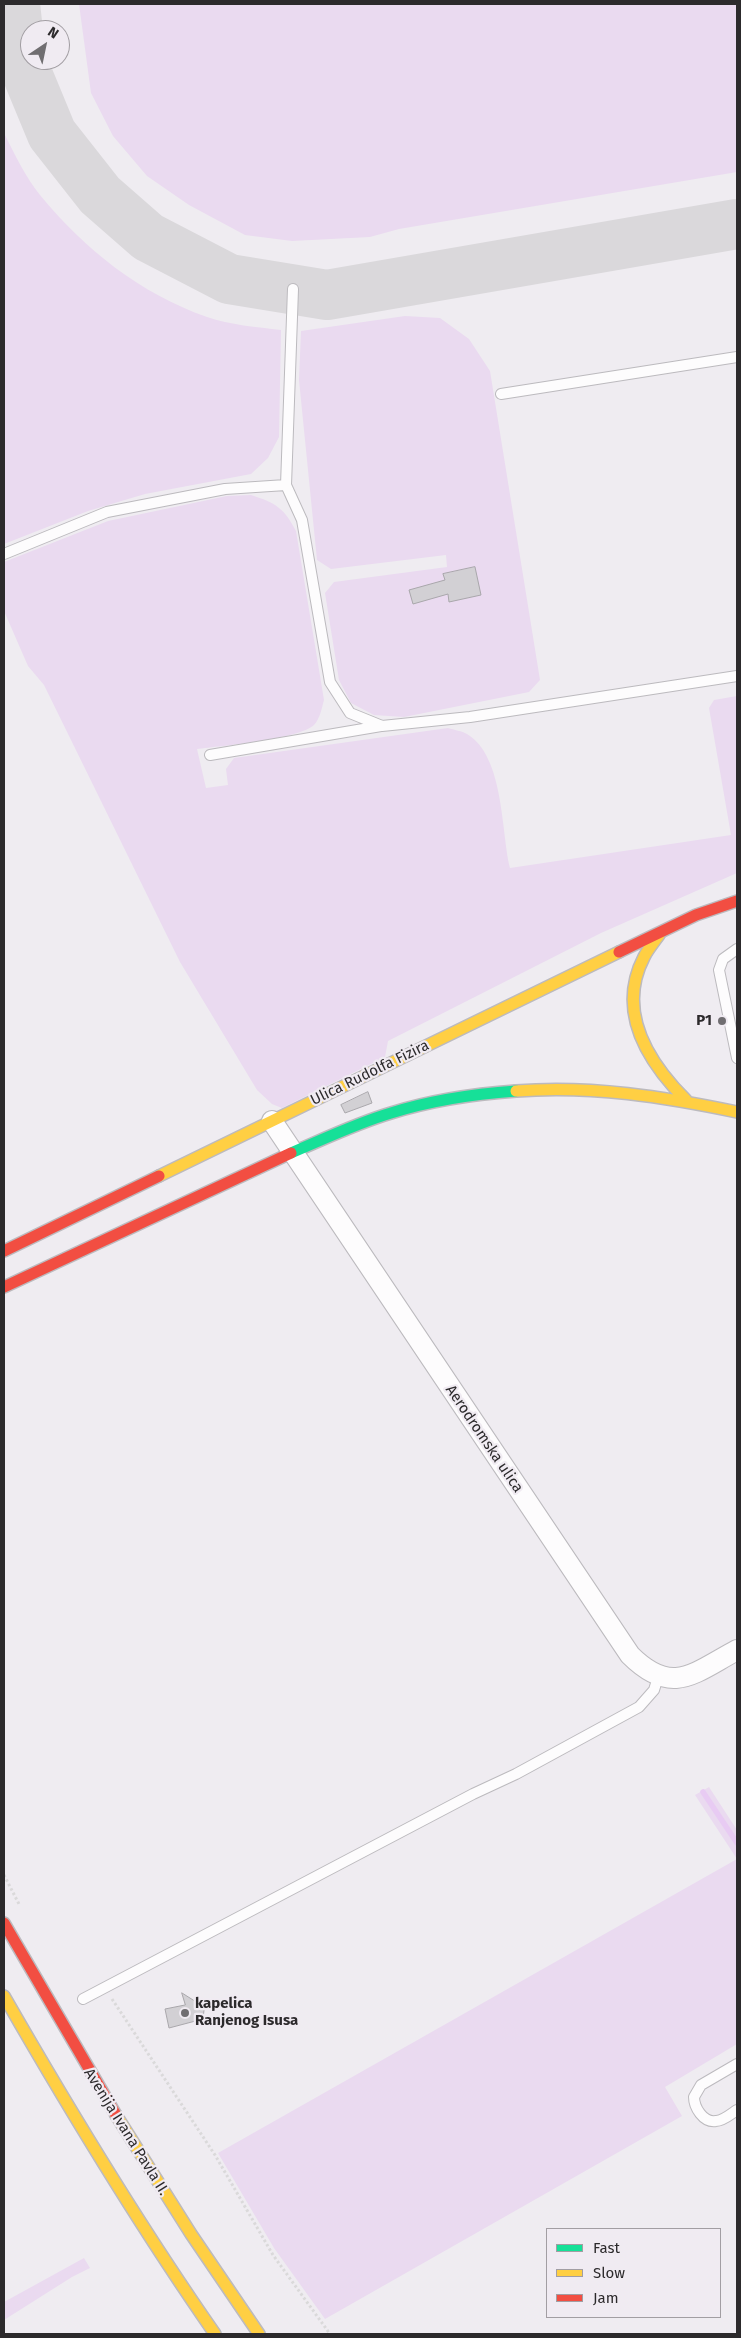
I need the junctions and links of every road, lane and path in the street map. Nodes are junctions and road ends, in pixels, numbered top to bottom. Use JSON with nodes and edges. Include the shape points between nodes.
{"nodes":[{"id":1,"x":293,"y":289,"type":"dead end"},
{"id":2,"x":737,"y":357,"type":"edge"},
{"id":3,"x":501,"y":394,"type":"dead end"},
{"id":4,"x":286,"y":485,"type":"junction"},
{"id":5,"x":4,"y":554,"type":"edge"},
{"id":6,"x":737,"y":676,"type":"edge"},
{"id":7,"x":382,"y":726,"type":"junction"},
{"id":8,"x":210,"y":755,"type":"dead end"},
{"id":9,"x":737,"y":901,"type":"edge"},
{"id":10,"x":660,"y":933,"type":"junction"},
{"id":11,"x":737,"y":949,"type":"edge"},
{"id":12,"x":737,"y":1058,"type":"edge"},
{"id":13,"x":686,"y":1100,"type":"junction"},
{"id":14,"x":737,"y":1112,"type":"edge"},
{"id":15,"x":272,"y":1121,"type":"junction"},
{"id":16,"x":291,"y":1153,"type":"junction"},
{"id":17,"x":4,"y":1251,"type":"edge"},
{"id":18,"x":4,"y":1287,"type":"edge"},
{"id":19,"x":737,"y":1650,"type":"edge"},
{"id":20,"x":658,"y":1677,"type":"junction"},
{"id":21,"x":4,"y":1923,"type":"edge"},
{"id":22,"x":105,"y":1988,"type":"junction"},
{"id":23,"x":4,"y":1996,"type":"edge"},
{"id":24,"x":83,"y":2000,"type":"dead end"},
{"id":25,"x":737,"y":2064,"type":"edge"},
{"id":26,"x":737,"y":2110,"type":"edge"},
{"id":27,"x":215,"y":2334,"type":"edge"},
{"id":28,"x":259,"y":2334,"type":"edge"},
{"id":29,"x":330,"y":2334,"type":"edge"}],
"edges":[{"from":1,"to":4,"type":"lane"},
{"from":2,"to":3,"type":"lane"},
{"from":4,"to":5,"type":"lane","via":[[225,489],[107,512]]},
{"from":4,"to":7,"type":"lane","via":[[302,520],[330,682],[350,713]]},
{"from":6,"to":7,"type":"lane","via":[[470,717]]},
{"from":7,"to":8,"type":"lane"},
{"from":9,"to":10,"type":"main road","name":"Ulica Rudolfa Fizira","via":[[696,915]]},
{"from":10,"to":13,"type":"main road","via":[[639,964],[633,1009],[645,1052],[667,1082]]},
{"from":10,"to":15,"type":"main road","name":"Ulica Rudolfa Fizira"},
{"from":11,"to":12,"type":"lane","via":[[723,959],[719,970]]},
{"from":13,"to":14,"type":"main road"},
{"from":13,"to":16,"type":"main road","via":[[588,1089],[528,1089],[457,1096],[397,1111]]},
{"from":15,"to":16,"type":"street","name":"Aerodromska ulica"},
{"from":15,"to":17,"type":"main road","name":"Ulica Rudolfa Fizira"},
{"from":16,"to":18,"type":"main road"},
{"from":16,"to":20,"type":"street","name":"Aerodromska ulica","via":[[619,1639],[638,1663]]},
{"from":19,"to":20,"type":"street","via":[[682,1678]]},
{"from":20,"to":22,"type":"lane","via":[[654,1690],[639,1707]]},
{"from":21,"to":28,"type":"main road","name":"Avenija Ivana Pavla II.","via":[[109,2106]]},
{"from":22,"to":24,"type":"lane"},
{"from":22,"to":29,"type":"path","via":[[215,2155],[273,2254]]},
{"from":23,"to":27,"type":"main road","via":[[126,2201]]},
{"from":25,"to":26,"type":"lane","via":[[701,2085],[694,2097],[696,2108],[707,2120],[716,2121]]}]}
